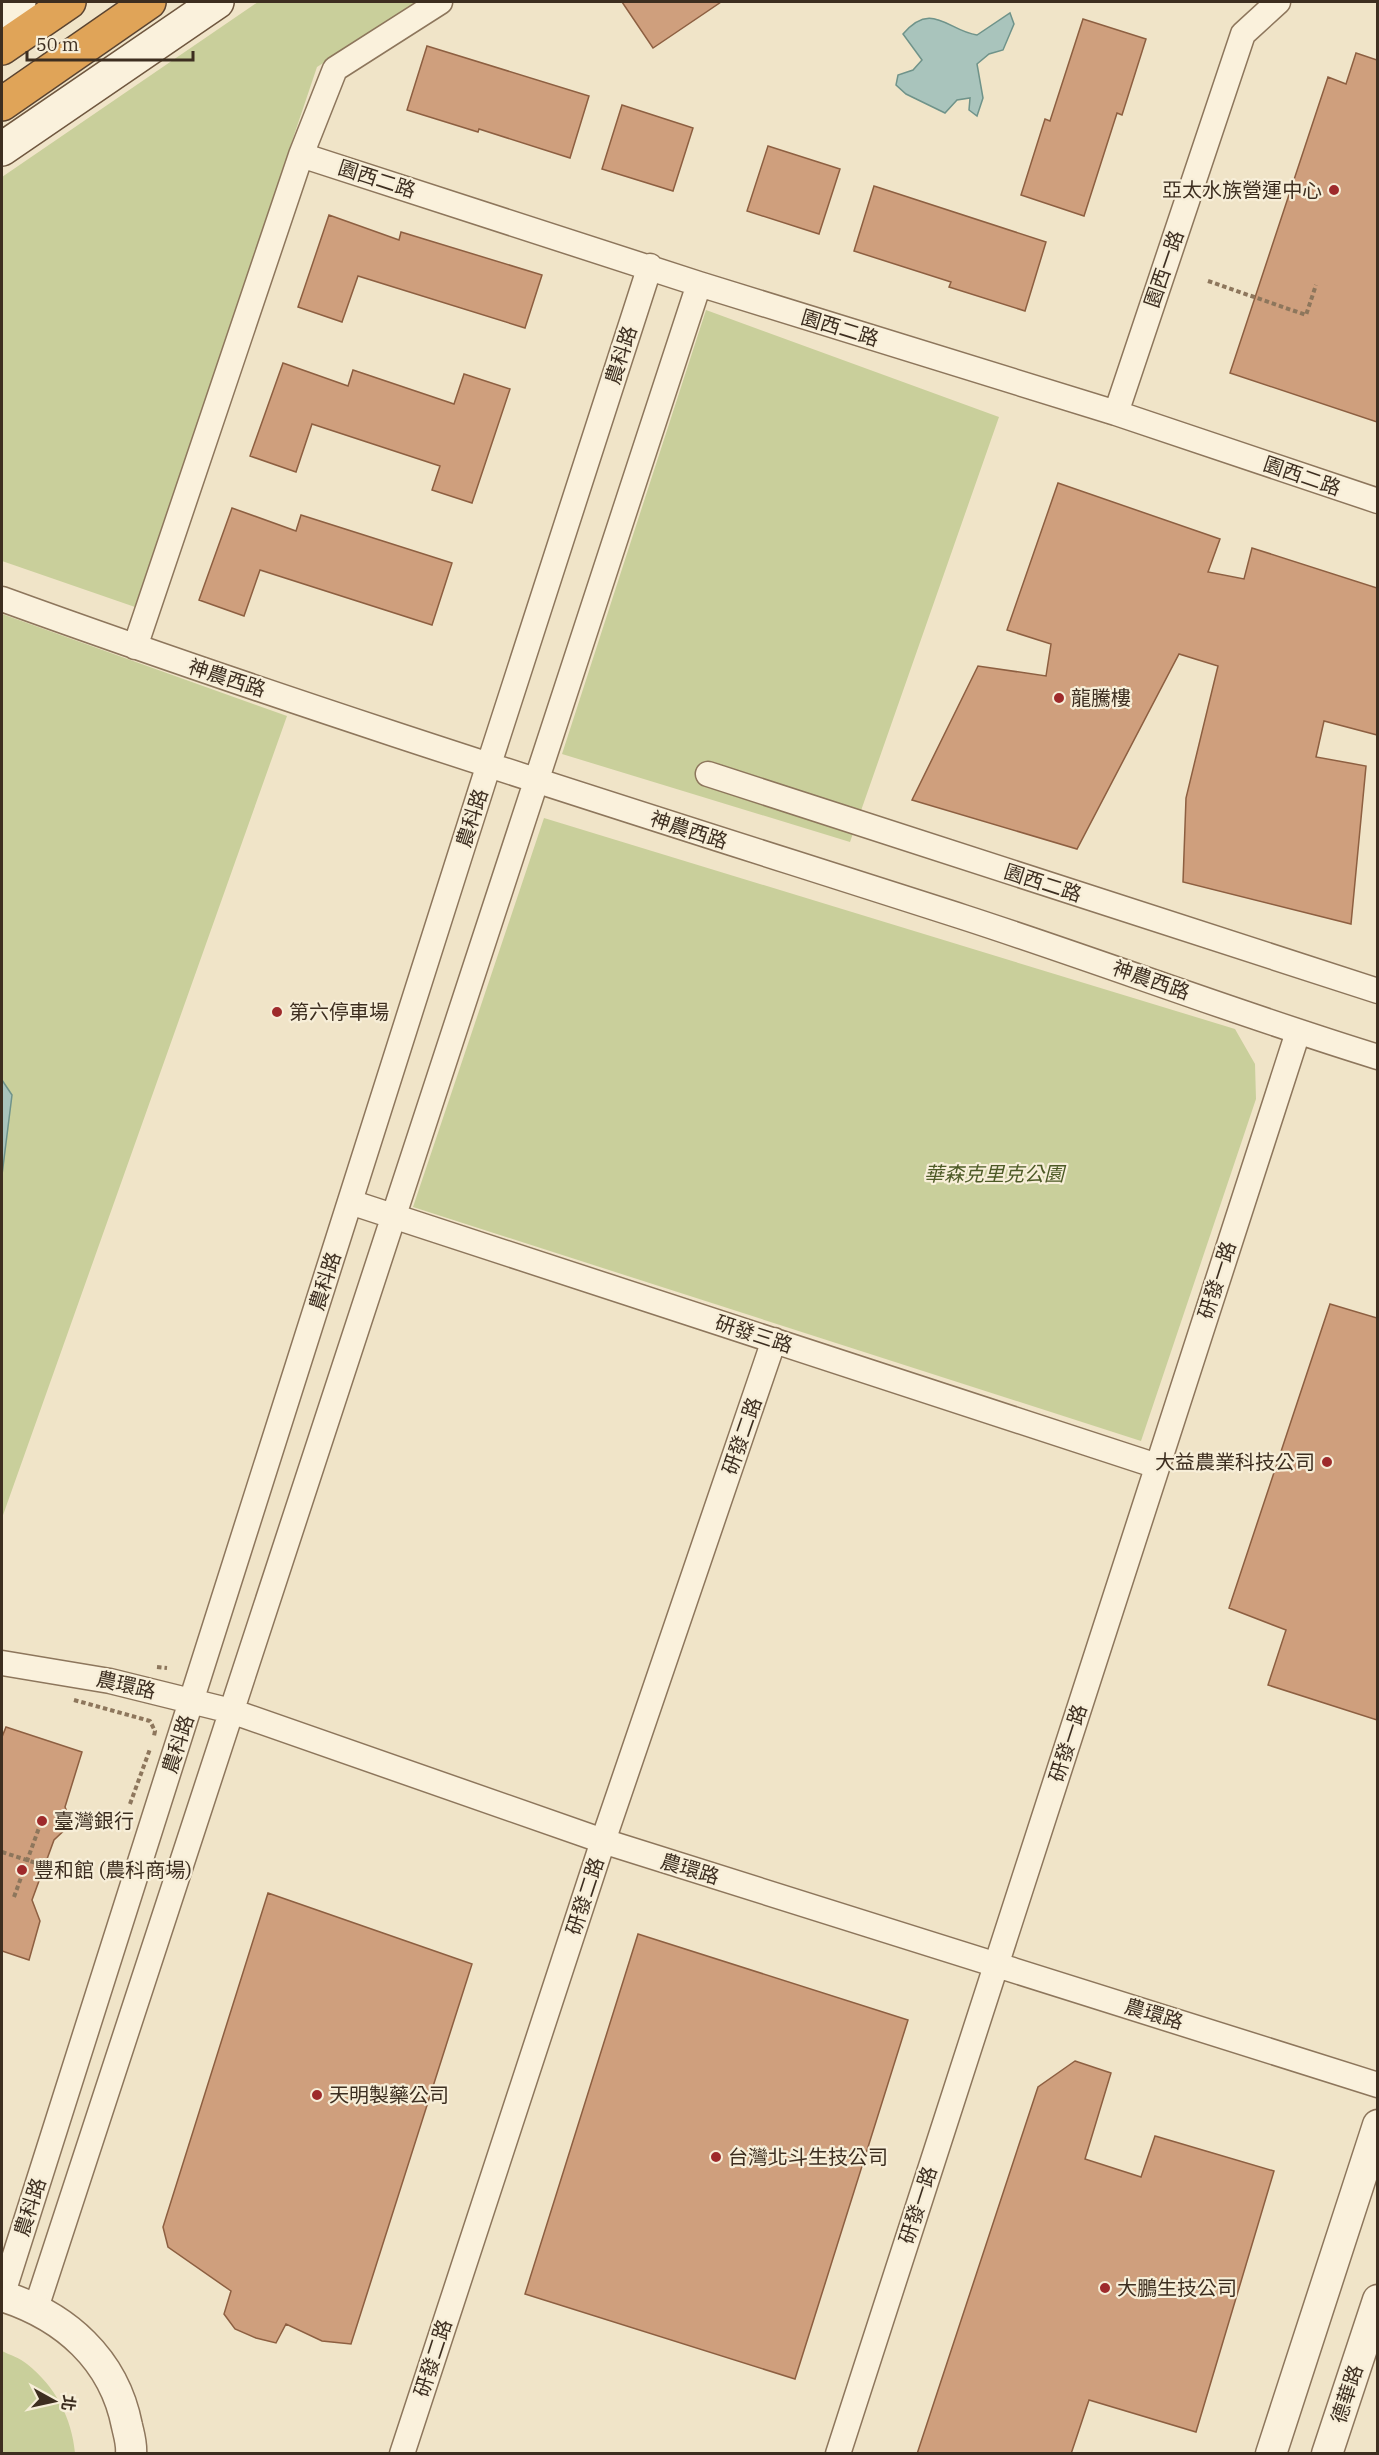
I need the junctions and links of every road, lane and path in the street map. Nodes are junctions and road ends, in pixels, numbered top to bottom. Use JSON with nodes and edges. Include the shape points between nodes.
{"nodes":[{"id":1,"x":19,"y":2,"type":"edge"},
{"id":2,"x":69,"y":2,"type":"edge"},
{"id":3,"x":149,"y":2,"type":"edge"},
{"id":4,"x":217,"y":2,"type":"edge"},
{"id":5,"x":440,"y":2,"type":"edge"},
{"id":6,"x":1278,"y":2,"type":"edge"},
{"id":7,"x":2,"y":14,"type":"edge"},
{"id":8,"x":2,"y":48,"type":"edge"},
{"id":9,"x":2,"y":104,"type":"edge"},
{"id":10,"x":2,"y":149,"type":"edge"},
{"id":11,"x":301,"y":155,"type":"junction"},
{"id":12,"x":650,"y":266,"type":"junction"},
{"id":13,"x":1208,"y":281,"type":"dead end"},
{"id":14,"x":699,"y":284,"type":"junction"},
{"id":15,"x":1316,"y":285,"type":"dead end"},
{"id":16,"x":1116,"y":413,"type":"junction"},
{"id":17,"x":1377,"y":501,"type":"edge"},
{"id":18,"x":2,"y":599,"type":"edge"},
{"id":19,"x":135,"y":647,"type":"junction"},
{"id":20,"x":489,"y":765,"type":"junction"},
{"id":21,"x":708,"y":774,"type":"dead end"},
{"id":22,"x":536,"y":782,"type":"junction"},
{"id":23,"x":1377,"y":991,"type":"edge"},
{"id":24,"x":1298,"y":1032,"type":"junction"},
{"id":25,"x":1377,"y":1056,"type":"edge"},
{"id":26,"x":350,"y":1202,"type":"junction"},
{"id":27,"x":394,"y":1216,"type":"junction"},
{"id":28,"x":774,"y":1340,"type":"junction"},
{"id":29,"x":1157,"y":1466,"type":"junction"},
{"id":30,"x":2,"y":1663,"type":"edge"},
{"id":31,"x":71,"y":1700,"type":"dead end"},
{"id":32,"x":192,"y":1700,"type":"junction"},
{"id":33,"x":231,"y":1712,"type":"junction"},
{"id":34,"x":130,"y":1804,"type":"dead end"},
{"id":35,"x":40,"y":1825,"type":"dead end"},
{"id":36,"x":603,"y":1841,"type":"junction"},
{"id":37,"x":2,"y":1852,"type":"edge"},
{"id":38,"x":27,"y":1860,"type":"junction"},
{"id":39,"x":73,"y":1875,"type":"dead end"},
{"id":40,"x":14,"y":1897,"type":"dead end"},
{"id":41,"x":996,"y":1965,"type":"junction"},
{"id":42,"x":1377,"y":2085,"type":"edge"},
{"id":43,"x":1377,"y":2125,"type":"edge"},
{"id":44,"x":2,"y":2296,"type":"edge"},
{"id":45,"x":1377,"y":2300,"type":"edge"},
{"id":46,"x":36,"y":2308,"type":"junction"},
{"id":47,"x":131,"y":2454,"type":"edge"},
{"id":48,"x":402,"y":2454,"type":"edge"},
{"id":49,"x":838,"y":2454,"type":"edge"},
{"id":50,"x":1271,"y":2454,"type":"edge"},
{"id":51,"x":1327,"y":2454,"type":"edge"}],
"edges":[{"from":1,"to":7,"type":"main road"},
{"from":2,"to":8,"type":"highway"},
{"from":3,"to":9,"type":"highway"},
{"from":4,"to":10,"type":"main road"},
{"from":5,"to":11,"type":"street","via":[[335,69]]},
{"from":6,"to":16,"type":"street","name":"園西一路","via":[[1243,34]]},
{"from":11,"to":12,"type":"street","name":"園西二路"},
{"from":11,"to":19,"type":"street"},
{"from":12,"to":14,"type":"street","name":"園西二路"},
{"from":12,"to":20,"type":"street","name":"農科路"},
{"from":13,"to":15,"type":"path","via":[[1306,315]]},
{"from":14,"to":16,"type":"street","name":"園西二路"},
{"from":14,"to":22,"type":"street","name":"農科路"},
{"from":16,"to":17,"type":"street","name":"園西二路"},
{"from":18,"to":19,"type":"street","name":"神農西路"},
{"from":19,"to":20,"type":"street","name":"神農西路"},
{"from":20,"to":22,"type":"street","name":"神農西路"},
{"from":20,"to":26,"type":"street","name":"農科路"},
{"from":21,"to":23,"type":"street","name":"園西二路"},
{"from":22,"to":24,"type":"street","name":"神農西路","via":[[964,917]]},
{"from":22,"to":27,"type":"street","name":"農科路"},
{"from":24,"to":25,"type":"street","name":"神農西路"},
{"from":24,"to":29,"type":"street","name":"研發一路"},
{"from":26,"to":27,"type":"street","name":"研發三路"},
{"from":26,"to":32,"type":"street","name":"農科路"},
{"from":27,"to":28,"type":"street","name":"研發三路"},
{"from":27,"to":33,"type":"street","name":"農科路"},
{"from":28,"to":29,"type":"street","name":"研發三路"},
{"from":28,"to":36,"type":"street","name":"研發二路"},
{"from":29,"to":41,"type":"street","name":"研發一路"},
{"from":30,"to":32,"type":"street","name":"農環路"},
{"from":31,"to":34,"type":"path","via":[[150,1721],[153,1726],[154,1736]]},
{"from":32,"to":33,"type":"street","name":"農環路"},
{"from":32,"to":44,"type":"street","name":"農科路"},
{"from":33,"to":36,"type":"street","name":"農環路"},
{"from":33,"to":46,"type":"street","name":"農科路"},
{"from":35,"to":38,"type":"path"},
{"from":36,"to":41,"type":"street","name":"農環路"},
{"from":36,"to":48,"type":"street","name":"研發二路"},
{"from":37,"to":38,"type":"path"},
{"from":38,"to":39,"type":"path"},
{"from":38,"to":40,"type":"path"},
{"from":41,"to":42,"type":"street","name":"農環路"},
{"from":41,"to":49,"type":"street","name":"研發一路"},
{"from":43,"to":50,"type":"street"},
{"from":44,"to":46,"type":"street"},
{"from":45,"to":51,"type":"street","name":"德華路"},
{"from":46,"to":47,"type":"street","via":[[73,2332],[103,2366],[123,2406]]}]}
